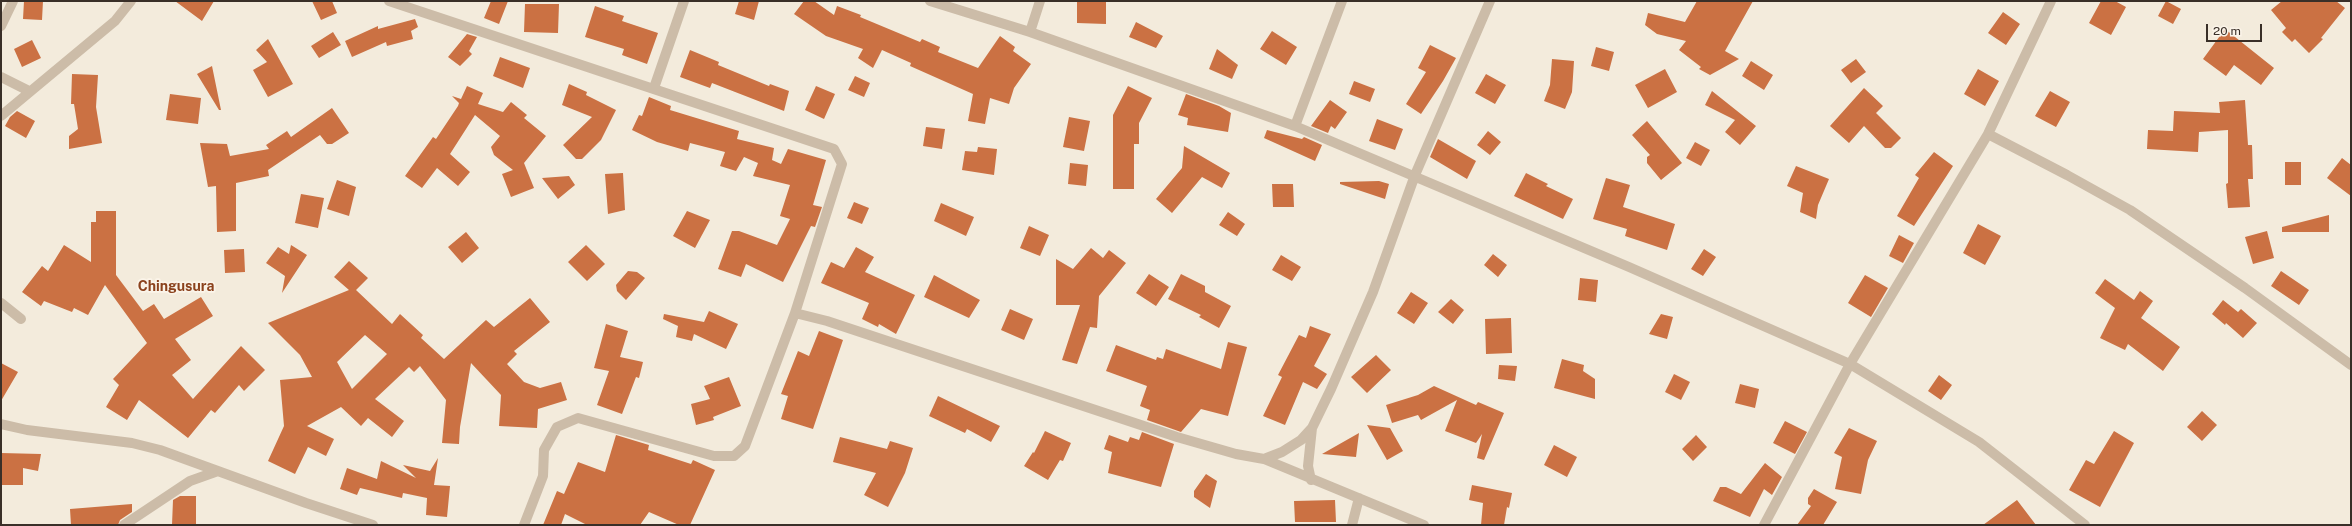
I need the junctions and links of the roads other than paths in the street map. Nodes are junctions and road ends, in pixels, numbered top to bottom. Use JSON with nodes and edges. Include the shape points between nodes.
{"nodes":[{"id":1,"x":13,"y":1,"type":"edge"},
{"id":2,"x":131,"y":1,"type":"edge"},
{"id":3,"x":390,"y":1,"type":"edge"},
{"id":4,"x":684,"y":1,"type":"edge"},
{"id":5,"x":930,"y":1,"type":"edge"},
{"id":6,"x":1040,"y":1,"type":"edge"},
{"id":7,"x":1342,"y":1,"type":"edge"},
{"id":8,"x":1490,"y":1,"type":"edge"},
{"id":9,"x":2051,"y":1,"type":"edge"},
{"id":10,"x":1,"y":26,"type":"edge"},
{"id":11,"x":1030,"y":32,"type":"junction"},
{"id":12,"x":1,"y":77,"type":"edge"},
{"id":13,"x":654,"y":88,"type":"junction"},
{"id":14,"x":29,"y":91,"type":"junction"},
{"id":15,"x":1,"y":116,"type":"edge"},
{"id":16,"x":1295,"y":126,"type":"junction"},
{"id":17,"x":1988,"y":134,"type":"junction"},
{"id":18,"x":1416,"y":176,"type":"junction"},
{"id":19,"x":1,"y":303,"type":"edge"},
{"id":20,"x":795,"y":313,"type":"junction"},
{"id":21,"x":21,"y":319,"type":"dead end"},
{"id":22,"x":1850,"y":364,"type":"junction"},
{"id":23,"x":2351,"y":364,"type":"edge"},
{"id":24,"x":1,"y":424,"type":"edge"},
{"id":25,"x":1312,"y":428,"type":"junction"},
{"id":26,"x":1264,"y":459,"type":"junction"},
{"id":27,"x":218,"y":471,"type":"junction"},
{"id":28,"x":1311,"y":480,"type":"junction"},
{"id":29,"x":1359,"y":498,"type":"junction"},
{"id":30,"x":124,"y":525,"type":"edge"},
{"id":31,"x":373,"y":525,"type":"edge"},
{"id":32,"x":524,"y":525,"type":"edge"},
{"id":33,"x":1352,"y":525,"type":"edge"},
{"id":34,"x":1424,"y":525,"type":"edge"},
{"id":35,"x":1764,"y":525,"type":"edge"},
{"id":36,"x":2085,"y":525,"type":"edge"}],
"edges":[{"from":1,"to":10,"type":"street"},
{"from":2,"to":14,"type":"street","via":[[115,21]]},
{"from":3,"to":13,"type":"street"},
{"from":4,"to":13,"type":"street"},
{"from":5,"to":11,"type":"street"},
{"from":6,"to":11,"type":"street"},
{"from":7,"to":16,"type":"street"},
{"from":8,"to":18,"type":"street"},
{"from":9,"to":17,"type":"street"},
{"from":11,"to":16,"type":"street"},
{"from":12,"to":14,"type":"street"},
{"from":13,"to":20,"type":"street","via":[[834,149],[840,157],[842,164]]},
{"from":14,"to":15,"type":"street"},
{"from":16,"to":18,"type":"street"},
{"from":17,"to":22,"type":"street"},
{"from":17,"to":23,"type":"street","via":[[2067,174],[2130,210]]},
{"from":18,"to":22,"type":"street"},
{"from":18,"to":25,"type":"street","via":[[1372,292]]},
{"from":19,"to":21,"type":"street"},
{"from":20,"to":26,"type":"street","via":[[1177,437],[1236,454]]},
{"from":20,"to":32,"type":"street","via":[[745,446],[734,456],[714,456],[578,418],[557,427],[544,450],[543,476]]},
{"from":22,"to":35,"type":"street"},
{"from":22,"to":36,"type":"street","via":[[1979,442]]},
{"from":24,"to":27,"type":"street","via":[[27,430],[132,442]]},
{"from":25,"to":26,"type":"street","via":[[1295,444]]},
{"from":25,"to":28,"type":"street","via":[[1308,466]]},
{"from":26,"to":28,"type":"street"},
{"from":27,"to":30,"type":"street","via":[[190,481]]},
{"from":27,"to":31,"type":"street","via":[[306,504]]},
{"from":28,"to":29,"type":"street"},
{"from":29,"to":33,"type":"street"},
{"from":29,"to":34,"type":"street"}]}
